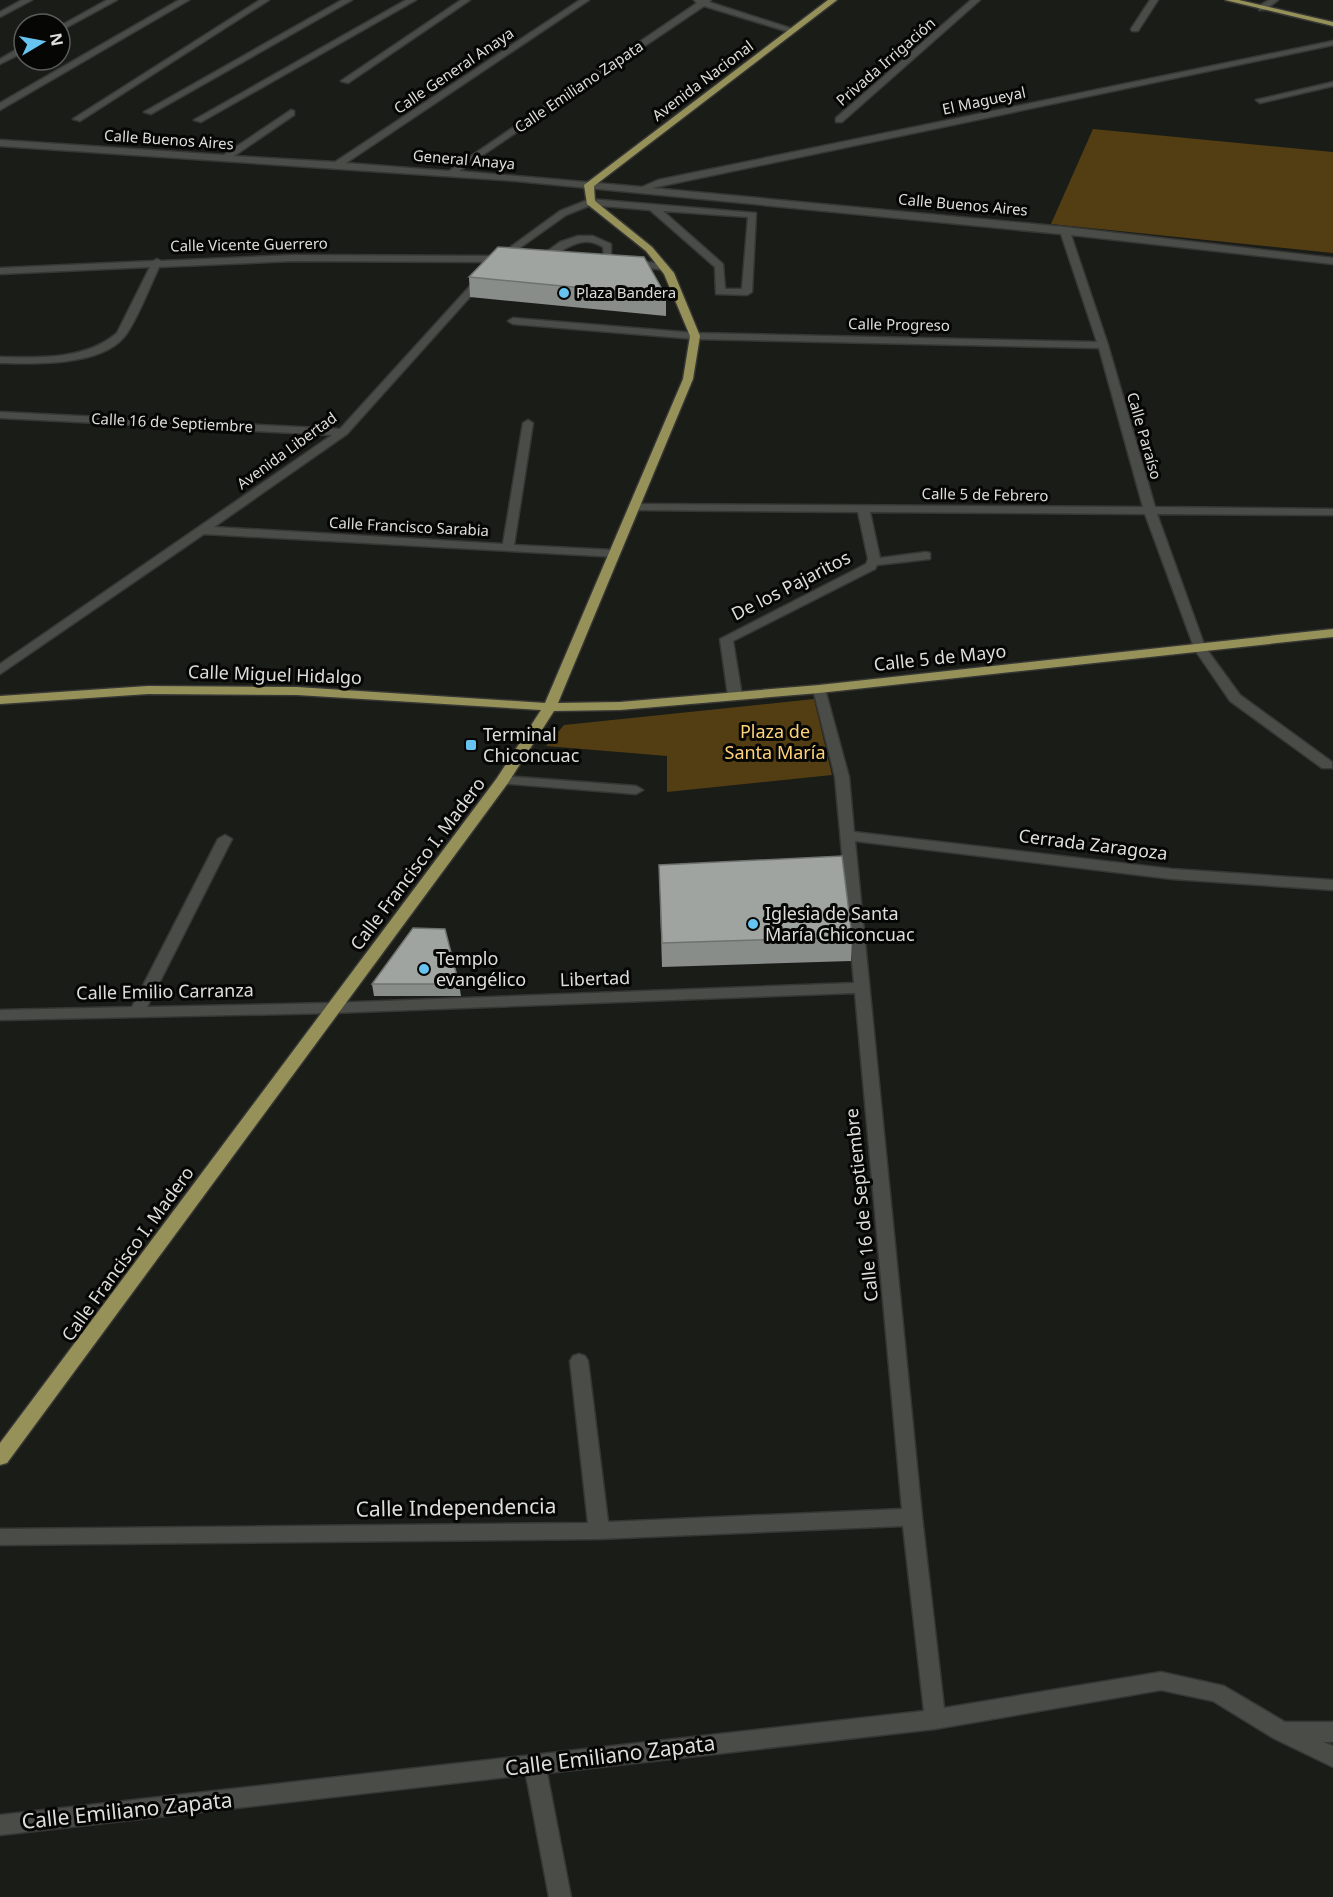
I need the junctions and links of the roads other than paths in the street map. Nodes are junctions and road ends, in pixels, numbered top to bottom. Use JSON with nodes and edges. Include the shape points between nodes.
{"nodes":[{"id":1,"x":28,"y":0,"type":"edge"},
{"id":2,"x":113,"y":0,"type":"edge"},
{"id":3,"x":185,"y":0,"type":"edge"},
{"id":4,"x":265,"y":0,"type":"edge"},
{"id":5,"x":348,"y":0,"type":"edge"},
{"id":6,"x":412,"y":0,"type":"edge"},
{"id":7,"x":466,"y":0,"type":"edge"},
{"id":8,"x":585,"y":0,"type":"edge"},
{"id":9,"x":833,"y":0,"type":"edge"},
{"id":10,"x":976,"y":0,"type":"edge"},
{"id":11,"x":1154,"y":0,"type":"edge"},
{"id":12,"x":1229,"y":0,"type":"edge"},
{"id":13,"x":1274,"y":0,"type":"edge"},
{"id":14,"x":702,"y":1,"type":"edge"},
{"id":15,"x":1262,"y":8,"type":"junction"},
{"id":16,"x":0,"y":15,"type":"edge"},
{"id":17,"x":72,"y":22,"type":"edge"},
{"id":18,"x":1322,"y":22,"type":"joint"},
{"id":19,"x":1333,"y":22,"type":"edge"},
{"id":20,"x":1135,"y":29,"type":"dead end"},
{"id":21,"x":792,"y":30,"type":"junction"},
{"id":22,"x":1333,"y":43,"type":"edge"},
{"id":23,"x":345,"y":81,"type":"dead end"},
{"id":24,"x":1333,"y":84,"type":"edge"},
{"id":25,"x":1260,"y":99,"type":"dead end"},
{"id":26,"x":0,"y":107,"type":"edge"},
{"id":27,"x":148,"y":112,"type":"dead end"},
{"id":28,"x":291,"y":113,"type":"dead end"},
{"id":29,"x":77,"y":119,"type":"dead end"},
{"id":30,"x":198,"y":120,"type":"dead end"},
{"id":31,"x":839,"y":120,"type":"dead end"},
{"id":32,"x":0,"y":143,"type":"edge"},
{"id":33,"x":224,"y":159,"type":"junction"},
{"id":34,"x":337,"y":165,"type":"junction"},
{"id":35,"x":451,"y":174,"type":"junction"},
{"id":36,"x":589,"y":185,"type":"junction"},
{"id":37,"x":640,"y":189,"type":"junction"},
{"id":38,"x":590,"y":202,"type":"junction"},
{"id":39,"x":653,"y":207,"type":"junction"},
{"id":40,"x":1065,"y":230,"type":"junction"},
{"id":41,"x":573,"y":256,"type":"edge"},
{"id":42,"x":499,"y":259,"type":"junction"},
{"id":43,"x":597,"y":259,"type":"edge"},
{"id":44,"x":609,"y":260,"type":"junction"},
{"id":45,"x":1333,"y":261,"type":"edge"},
{"id":46,"x":157,"y":262,"type":"junction"},
{"id":47,"x":664,"y":267,"type":"junction"},
{"id":48,"x":0,"y":271,"type":"edge"},
{"id":49,"x":513,"y":321,"type":"dead end"},
{"id":50,"x":695,"y":336,"type":"junction"},
{"id":51,"x":1103,"y":345,"type":"junction"},
{"id":52,"x":0,"y":360,"type":"edge"},
{"id":53,"x":0,"y":415,"type":"edge"},
{"id":54,"x":528,"y":423,"type":"dead end"},
{"id":55,"x":343,"y":432,"type":"junction"},
{"id":56,"x":636,"y":507,"type":"junction"},
{"id":57,"x":863,"y":508,"type":"junction"},
{"id":58,"x":1150,"y":511,"type":"junction"},
{"id":59,"x":1333,"y":512,"type":"edge"},
{"id":60,"x":202,"y":530,"type":"junction"},
{"id":61,"x":508,"y":548,"type":"junction"},
{"id":62,"x":613,"y":554,"type":"junction"},
{"id":63,"x":926,"y":556,"type":"dead end"},
{"id":64,"x":874,"y":562,"type":"junction"},
{"id":65,"x":1333,"y":633,"type":"edge"},
{"id":66,"x":1199,"y":648,"type":"junction"},
{"id":67,"x":0,"y":670,"type":"edge"},
{"id":68,"x":819,"y":689,"type":"junction"},
{"id":69,"x":735,"y":696,"type":"junction"},
{"id":70,"x":0,"y":700,"type":"edge"},
{"id":71,"x":550,"y":706,"type":"junction"},
{"id":72,"x":1328,"y":765,"type":"dead end"},
{"id":73,"x":503,"y":780,"type":"junction"},
{"id":74,"x":636,"y":790,"type":"dead end"},
{"id":75,"x":848,"y":836,"type":"junction"},
{"id":76,"x":225,"y":839,"type":"dead end"},
{"id":77,"x":1333,"y":885,"type":"edge"},
{"id":78,"x":861,"y":988,"type":"junction"},
{"id":79,"x":332,"y":1008,"type":"junction"},
{"id":80,"x":137,"y":1012,"type":"junction"},
{"id":81,"x":0,"y":1016,"type":"edge"},
{"id":82,"x":579,"y":1361,"type":"dead end"},
{"id":83,"x":0,"y":1457,"type":"edge"},
{"id":84,"x":912,"y":1517,"type":"junction"},
{"id":85,"x":599,"y":1531,"type":"junction"},
{"id":86,"x":0,"y":1537,"type":"edge"},
{"id":87,"x":935,"y":1719,"type":"junction"},
{"id":88,"x":1282,"y":1732,"type":"junction"},
{"id":89,"x":1333,"y":1732,"type":"edge"},
{"id":90,"x":1333,"y":1757,"type":"edge"},
{"id":91,"x":535,"y":1765,"type":"junction"},
{"id":92,"x":0,"y":1825,"type":"edge"},
{"id":93,"x":560,"y":1897,"type":"edge"}],
"edges":[{"from":1,"to":16,"type":"street"},
{"from":2,"to":17,"type":"street"},
{"from":3,"to":26,"type":"street"},
{"from":4,"to":29,"type":"street"},
{"from":5,"to":27,"type":"street"},
{"from":6,"to":30,"type":"street"},
{"from":7,"to":23,"type":"street"},
{"from":8,"to":34,"type":"street","name":"Calle General Anaya"},
{"from":9,"to":21,"type":"main road","name":"Avenida Nacional"},
{"from":10,"to":31,"type":"street","name":"Privada Irrigación"},
{"from":11,"to":20,"type":"street"},
{"from":12,"to":15,"type":"main road"},
{"from":13,"to":15,"type":"street"},
{"from":14,"to":21,"type":"street"},
{"from":14,"to":35,"type":"street","name":"Calle Emiliano Zapata"},
{"from":15,"to":18,"type":"main road"},
{"from":18,"to":19,"type":"street"},
{"from":21,"to":36,"type":"main road","name":"Avenida Nacional"},
{"from":22,"to":37,"type":"street","name":"El Magueyal"},
{"from":24,"to":25,"type":"street"},
{"from":28,"to":33,"type":"street"},
{"from":32,"to":33,"type":"street","name":"Calle Buenos Aires"},
{"from":33,"to":34,"type":"street","name":"Calle Buenos Aires"},
{"from":34,"to":35,"type":"street","name":"General Anaya"},
{"from":35,"to":36,"type":"street","name":"General Anaya"},
{"from":36,"to":37,"type":"street","name":"Calle Buenos Aires"},
{"from":36,"to":38,"type":"main road"},
{"from":37,"to":40,"type":"street","name":"Calle Buenos Aires"},
{"from":38,"to":39,"type":"street"},
{"from":38,"to":42,"type":"street","name":"Avenida Libertad","via":[[563,213]]},
{"from":38,"to":47,"type":"main road","via":[[626,228]]},
{"from":39,"to":39,"type":"street","via":[[720,266],[720,292],[747,292],[753,215]]},
{"from":40,"to":45,"type":"street","name":"Calle Buenos Aires"},
{"from":40,"to":51,"type":"street","name":"Calle Paraíso"},
{"from":41,"to":44,"type":"street","via":[[550,253],[566,241],[599,239],[608,246]]},
{"from":42,"to":46,"type":"street","name":"Calle Vicente Guerrero"},
{"from":42,"to":55,"type":"street","name":"Avenida Libertad"},
{"from":43,"to":44,"type":"street"},
{"from":44,"to":47,"type":"street"},
{"from":46,"to":48,"type":"street","name":"Calle Vicente Guerrero"},
{"from":46,"to":52,"type":"street","via":[[114,344],[75,355]]},
{"from":47,"to":50,"type":"main road"},
{"from":49,"to":50,"type":"street","name":"Calle Progreso"},
{"from":50,"to":51,"type":"street","name":"Calle Progreso"},
{"from":50,"to":56,"type":"main road","name":"Calle Francisco I. Madero","via":[[688,379]]},
{"from":51,"to":58,"type":"street","name":"Calle Paraíso"},
{"from":53,"to":55,"type":"street","name":"Calle 16 de Septiembre"},
{"from":54,"to":61,"type":"street"},
{"from":55,"to":60,"type":"street","name":"Avenida Libertad"},
{"from":56,"to":57,"type":"street","name":"Calle 5 de Febrero"},
{"from":56,"to":62,"type":"main road","name":"Calle Francisco I. Madero"},
{"from":57,"to":58,"type":"street","name":"Calle 5 de Febrero"},
{"from":57,"to":64,"type":"street","name":"De los Pajaritos"},
{"from":58,"to":59,"type":"street","name":"Calle 5 de Febrero"},
{"from":58,"to":66,"type":"street","name":"Calle Paraíso"},
{"from":60,"to":61,"type":"street","name":"Calle Francisco Sarabia"},
{"from":60,"to":67,"type":"street","name":"Avenida Libertad"},
{"from":61,"to":62,"type":"street","name":"Calle Francisco Sarabia"},
{"from":62,"to":71,"type":"main road","name":"Calle Francisco I. Madero"},
{"from":63,"to":64,"type":"street"},
{"from":64,"to":69,"type":"street","name":"De los Pajaritos","via":[[726,639]]},
{"from":65,"to":66,"type":"main road","name":"Calle 5 de Mayo"},
{"from":66,"to":68,"type":"main road","name":"Calle 5 de Mayo"},
{"from":66,"to":72,"type":"street","name":"Calle Paraíso","via":[[1235,698]]},
{"from":68,"to":69,"type":"main road","name":"Calle 5 de Mayo"},
{"from":68,"to":75,"type":"street","name":"Calle 16 de Septiembre","via":[[842,777]]},
{"from":69,"to":71,"type":"main road","name":"Calle 5 de Mayo","via":[[620,706]]},
{"from":70,"to":71,"type":"main road","name":"Calle Miguel Hidalgo","via":[[148,690],[297,691]]},
{"from":71,"to":73,"type":"main road","name":"Calle Francisco I. Madero"},
{"from":73,"to":74,"type":"street"},
{"from":73,"to":79,"type":"main road","name":"Calle Francisco I. Madero"},
{"from":75,"to":77,"type":"street","name":"Cerrada Zaragoza","via":[[1172,874]]},
{"from":75,"to":78,"type":"street","name":"Calle 16 de Septiembre"},
{"from":76,"to":80,"type":"street"},
{"from":78,"to":79,"type":"street","name":"Libertad"},
{"from":78,"to":84,"type":"street","name":"Calle 16 de Septiembre"},
{"from":79,"to":80,"type":"street","name":"Calle Emilio Carranza"},
{"from":79,"to":83,"type":"main road","name":"Calle Francisco I. Madero"},
{"from":80,"to":81,"type":"street","name":"Calle Emilio Carranza"},
{"from":82,"to":85,"type":"street"},
{"from":84,"to":85,"type":"street","name":"Calle Independencia"},
{"from":84,"to":87,"type":"street","name":"Calle 16 de Septiembre"},
{"from":85,"to":86,"type":"street","name":"Calle Independencia"},
{"from":87,"to":88,"type":"street","name":"Calle Emiliano Zapata","via":[[1161,1682],[1217,1693]]},
{"from":87,"to":91,"type":"street","name":"Calle Emiliano Zapata"},
{"from":88,"to":89,"type":"street"},
{"from":88,"to":90,"type":"street","name":"Calle Emiliano Zapata"},
{"from":91,"to":92,"type":"street","name":"Calle Emiliano Zapata"},
{"from":91,"to":93,"type":"street"}]}
